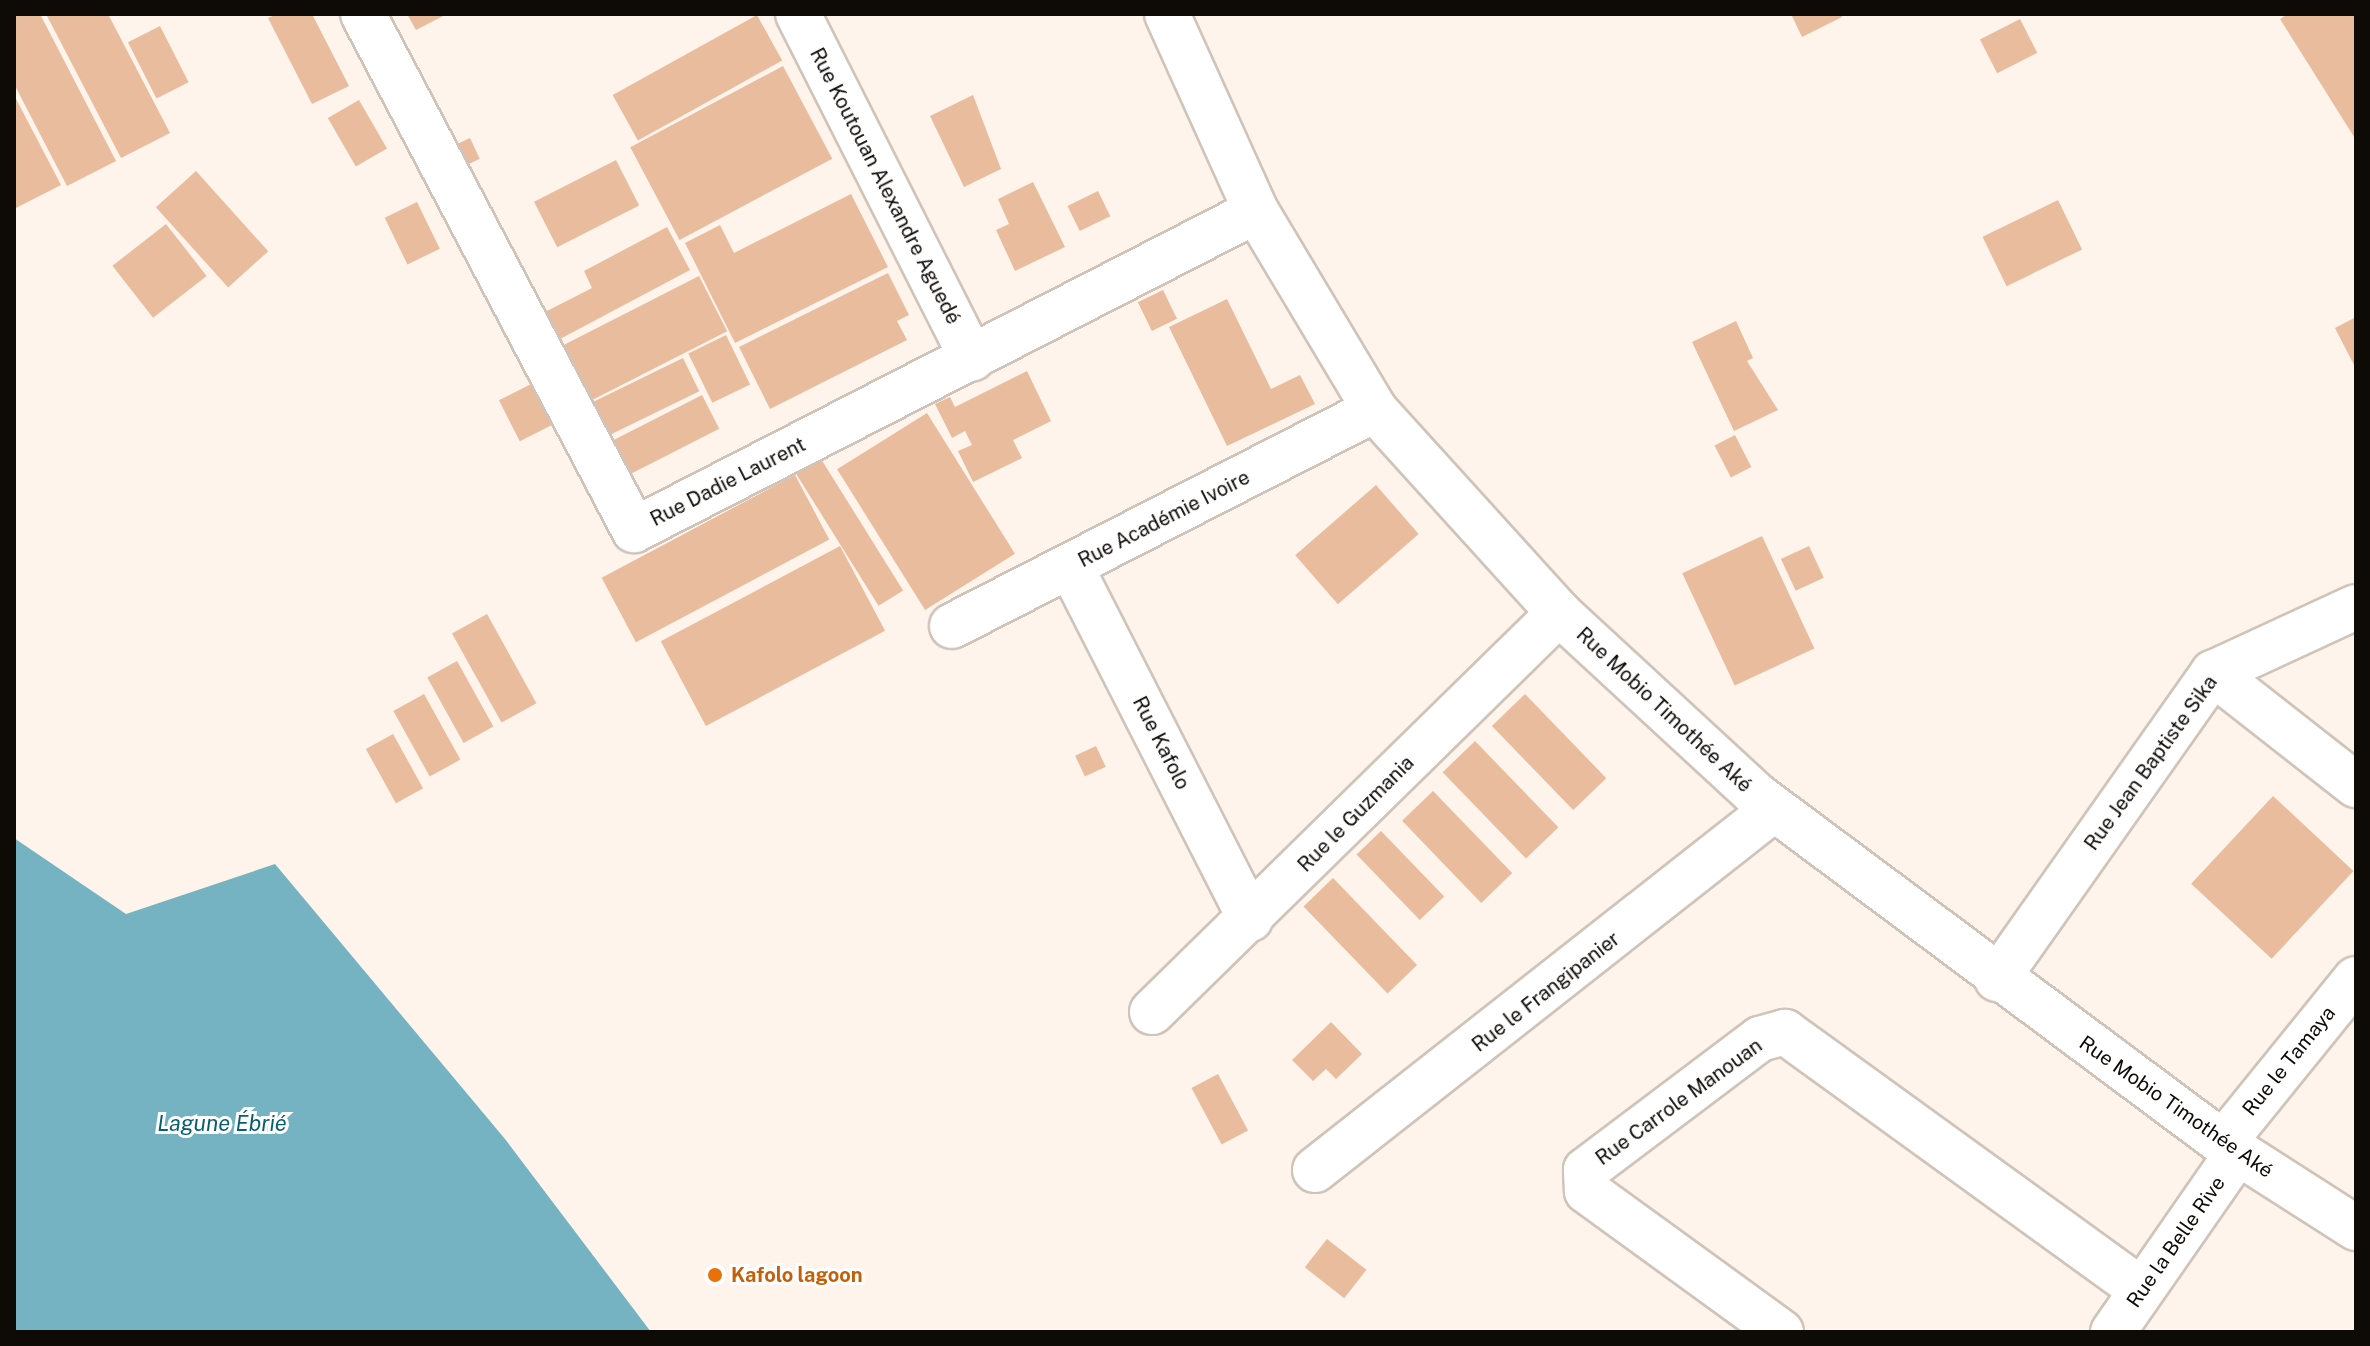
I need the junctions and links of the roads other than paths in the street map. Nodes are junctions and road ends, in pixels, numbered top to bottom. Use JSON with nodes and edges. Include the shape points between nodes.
{"nodes":[{"id":1,"x":363,"y":14,"type":"edge"},
{"id":2,"x":798,"y":14,"type":"edge"},
{"id":3,"x":1167,"y":14,"type":"edge"},
{"id":4,"x":1256,"y":211,"type":"junction"},
{"id":5,"x":972,"y":358,"type":"junction"},
{"id":6,"x":1375,"y":410,"type":"junction"},
{"id":7,"x":1071,"y":567,"type":"junction"},
{"id":8,"x":2356,"y":607,"type":"edge"},
{"id":9,"x":1559,"y":613,"type":"junction"},
{"id":10,"x":952,"y":626,"type":"dead end"},
{"id":11,"x":2213,"y":673,"type":"junction"},
{"id":12,"x":2356,"y":785,"type":"edge"},
{"id":13,"x":1774,"y":809,"type":"junction"},
{"id":14,"x":1250,"y":919,"type":"junction"},
{"id":15,"x":1997,"y":979,"type":"junction"},
{"id":16,"x":2356,"y":979,"type":"edge"},
{"id":17,"x":1152,"y":1012,"type":"dead end"},
{"id":18,"x":2230,"y":1148,"type":"junction"},
{"id":19,"x":1315,"y":1170,"type":"dead end"},
{"id":20,"x":2356,"y":1228,"type":"edge"},
{"id":21,"x":2142,"y":1290,"type":"junction"},
{"id":22,"x":1781,"y":1332,"type":"edge"},
{"id":23,"x":2113,"y":1332,"type":"edge"}],
"edges":[{"from":1,"to":5,"type":"street","name":"Rue Dadie Laurent","via":[[634,530]]},
{"from":2,"to":5,"type":"street","name":"Rue Koutouan Alexandre Aguedé"},
{"from":3,"to":4,"type":"street","name":"Rue Mobio Timothée Aké"},
{"from":4,"to":5,"type":"street","name":"Rue Dadie Laurent"},
{"from":4,"to":6,"type":"street","name":"Rue Mobio Timothée Aké"},
{"from":6,"to":7,"type":"street","name":"Rue Académie Ivoire"},
{"from":6,"to":9,"type":"street","name":"Rue Mobio Timothée Aké"},
{"from":7,"to":10,"type":"street","name":"Rue Académie Ivoire"},
{"from":7,"to":14,"type":"street","name":"Rue Kafolo"},
{"from":8,"to":11,"type":"street","name":"Rue Jean Baptiste Sika"},
{"from":9,"to":13,"type":"street","name":"Rue Mobio Timothée Aké"},
{"from":9,"to":14,"type":"street","name":"Rue le Guzmania"},
{"from":11,"to":12,"type":"street"},
{"from":11,"to":15,"type":"street","name":"Rue Jean Baptiste Sika"},
{"from":13,"to":15,"type":"street","name":"Rue Mobio Timothée Aké"},
{"from":13,"to":19,"type":"street","name":"Rue le Frangipanier"},
{"from":14,"to":17,"type":"street","name":"Rue le Guzmania"},
{"from":15,"to":18,"type":"street","name":"Rue Mobio Timothée Aké"},
{"from":16,"to":18,"type":"street","name":"Rue le Tamaya"},
{"from":18,"to":20,"type":"street","name":"Rue Mobio Timothée Aké"},
{"from":18,"to":21,"type":"street","name":"Rue la Belle Rive"},
{"from":21,"to":22,"type":"street","name":"Rue Carrole Manouan","via":[[1785,1032],[1760,1039],[1586,1170],[1587,1191]]},
{"from":21,"to":23,"type":"street","name":"Rue la Belle Rive"}]}
